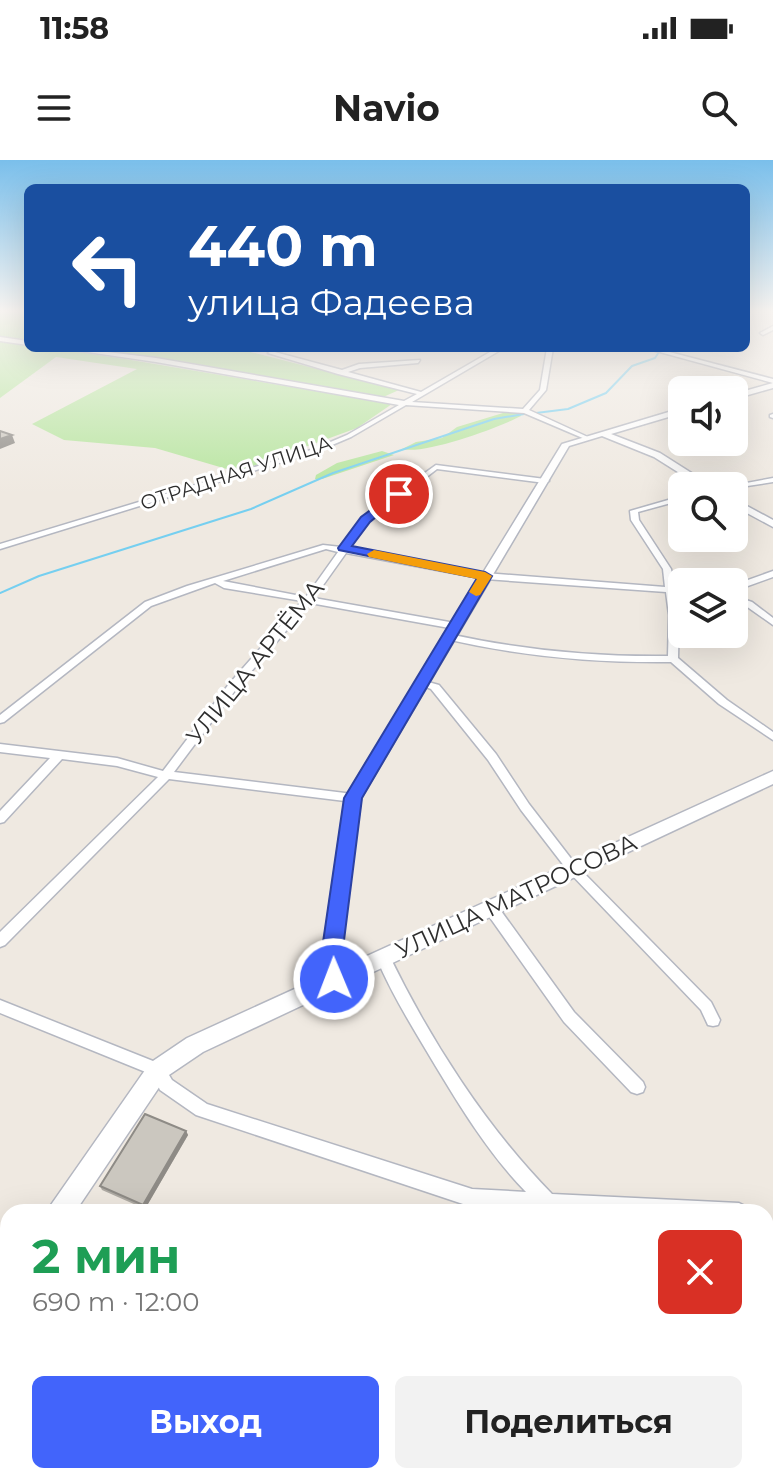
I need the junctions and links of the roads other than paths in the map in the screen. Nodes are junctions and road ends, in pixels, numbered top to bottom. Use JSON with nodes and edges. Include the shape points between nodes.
{"nodes":[{"id":1,"x":220,"y":372,"type":"edge"},
{"id":2,"x":336,"y":372,"type":"edge"},
{"id":3,"x":343,"y":372,"type":"edge"},
{"id":4,"x":456,"y":372,"type":"edge"},
{"id":5,"x":546,"y":372,"type":"edge"},
{"id":6,"x":734,"y":372,"type":"edge"},
{"id":7,"x":340,"y":373,"type":"junction"},
{"id":8,"x":773,"y":383,"type":"edge"},
{"id":9,"x":748,"y":392,"type":"edge"},
{"id":10,"x":419,"y":393,"type":"junction"},
{"id":11,"x":408,"y":402,"type":"junction"},
{"id":12,"x":525,"y":411,"type":"junction"},
{"id":13,"x":668,"y":414,"type":"edge"},
{"id":14,"x":604,"y":434,"type":"junction"},
{"id":15,"x":587,"y":438,"type":"junction"},
{"id":16,"x":684,"y":472,"type":"edge"},
{"id":17,"x":545,"y":481,"type":"junction"},
{"id":18,"x":771,"y":481,"type":"edge"},
{"id":19,"x":748,"y":484,"type":"edge"},
{"id":20,"x":668,"y":502,"type":"edge"},
{"id":21,"x":748,"y":510,"type":"edge"},
{"id":22,"x":773,"y":524,"type":"edge"},
{"id":23,"x":0,"y":547,"type":"edge"},
{"id":24,"x":344,"y":548,"type":"junction"},
{"id":25,"x":773,"y":574,"type":"edge"},
{"id":26,"x":485,"y":576,"type":"junction"},
{"id":27,"x":216,"y":580,"type":"junction"},
{"id":28,"x":668,"y":580,"type":"edge"},
{"id":29,"x":748,"y":583,"type":"edge"},
{"id":30,"x":668,"y":590,"type":"edge"},
{"id":31,"x":308,"y":600,"type":"junction"},
{"id":32,"x":748,"y":604,"type":"edge"},
{"id":33,"x":773,"y":622,"type":"edge"},
{"id":34,"x":452,"y":632,"type":"junction"},
{"id":35,"x":674,"y":648,"type":"edge"},
{"id":36,"x":673,"y":659,"type":"junction"},
{"id":37,"x":421,"y":683,"type":"junction"},
{"id":38,"x":0,"y":720,"type":"edge"},
{"id":39,"x":773,"y":737,"type":"edge"},
{"id":40,"x":0,"y":748,"type":"edge"},
{"id":41,"x":59,"y":755,"type":"junction"},
{"id":42,"x":166,"y":775,"type":"junction"},
{"id":43,"x":773,"y":777,"type":"edge"},
{"id":44,"x":353,"y":798,"type":"junction"},
{"id":45,"x":0,"y":819,"type":"edge"},
{"id":46,"x":572,"y":868,"type":"junction"},
{"id":47,"x":491,"y":908,"type":"junction"},
{"id":48,"x":0,"y":941,"type":"edge"},
{"id":49,"x":383,"y":957,"type":"junction"},
{"id":50,"x":334,"y":979,"type":"junction"},
{"id":51,"x":0,"y":1006,"type":"edge"},
{"id":52,"x":713,"y":1020,"type":"dead end"},
{"id":53,"x":158,"y":1070,"type":"junction"},
{"id":54,"x":637,"y":1087,"type":"dead end"},
{"id":55,"x":65,"y":1204,"type":"edge"},
{"id":56,"x":540,"y":1204,"type":"edge"},
{"id":57,"x":550,"y":1204,"type":"edge"}],
"edges":[{"from":1,"to":11,"type":"street"},
{"from":2,"to":7,"type":"street"},
{"from":3,"to":7,"type":"street"},
{"from":4,"to":10,"type":"street","name":"ОТРАДНАЯ УЛИЦА"},
{"from":5,"to":12,"type":"street","via":[[543,390]]},
{"from":6,"to":8,"type":"street"},
{"from":7,"to":10,"type":"street"},
{"from":8,"to":9,"type":"street"},
{"from":10,"to":11,"type":"street","name":"ОТРАДНАЯ УЛИЦА"},
{"from":11,"to":12,"type":"street"},
{"from":11,"to":23,"type":"street","name":"ОТРАДНАЯ УЛИЦА","via":[[316,450]]},
{"from":12,"to":15,"type":"street"},
{"from":13,"to":14,"type":"street"},
{"from":14,"to":15,"type":"street"},
{"from":14,"to":16,"type":"street"},
{"from":15,"to":17,"type":"street","via":[[566,444]]},
{"from":17,"to":24,"type":"street","name":"УЛИЦА АРТЁМА","via":[[436,467],[365,520]]},
{"from":17,"to":26,"type":"street"},
{"from":18,"to":19,"type":"street"},
{"from":20,"to":28,"type":"street","via":[[634,511]]},
{"from":21,"to":22,"type":"street"},
{"from":24,"to":26,"type":"street"},
{"from":24,"to":27,"type":"street","via":[[326,547]]},
{"from":24,"to":31,"type":"street","name":"УЛИЦА АРТЁМА"},
{"from":25,"to":29,"type":"street"},
{"from":26,"to":30,"type":"street"},
{"from":26,"to":34,"type":"street"},
{"from":27,"to":31,"type":"street"},
{"from":27,"to":38,"type":"street","via":[[132,614]]},
{"from":31,"to":34,"type":"street"},
{"from":31,"to":42,"type":"street","name":"УЛИЦА АРТЁМА","via":[[233,686]]},
{"from":32,"to":33,"type":"street"},
{"from":34,"to":36,"type":"street","via":[[500,649],[598,661]]},
{"from":34,"to":37,"type":"street"},
{"from":35,"to":36,"type":"street"},
{"from":36,"to":39,"type":"street"},
{"from":37,"to":44,"type":"street"},
{"from":37,"to":46,"type":"street","via":[[435,687]]},
{"from":40,"to":41,"type":"street"},
{"from":41,"to":42,"type":"street"},
{"from":41,"to":45,"type":"street"},
{"from":42,"to":44,"type":"street"},
{"from":42,"to":48,"type":"street","name":"УЛИЦА АРТЁМА"},
{"from":43,"to":46,"type":"main road","name":"УЛИЦА МАТРОСОВА"},
{"from":44,"to":50,"type":"street","via":[[331,956]]},
{"from":46,"to":47,"type":"main road","name":"УЛИЦА МАТРОСОВА"},
{"from":46,"to":52,"type":"street","via":[[706,1006]]},
{"from":47,"to":49,"type":"main road","name":"УЛИЦА МАТРОСОВА"},
{"from":47,"to":54,"type":"street","via":[[569,1017]]},
{"from":49,"to":50,"type":"main road","name":"УЛИЦА МАТРОСОВА"},
{"from":49,"to":57,"type":"street","via":[[468,1105],[524,1179]]},
{"from":50,"to":53,"type":"main road","name":"УЛИЦА МАТРОСОВА","via":[[195,1045]]},
{"from":51,"to":53,"type":"street"},
{"from":53,"to":55,"type":"main road","name":"УЛИЦА МАТРОСОВА"},
{"from":53,"to":56,"type":"street","via":[[166,1085],[202,1110],[472,1198]]}]}
